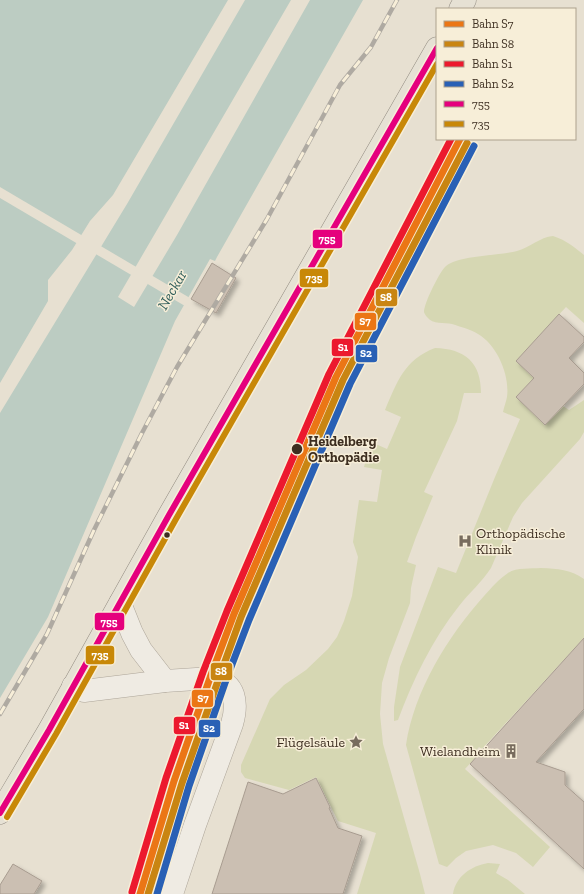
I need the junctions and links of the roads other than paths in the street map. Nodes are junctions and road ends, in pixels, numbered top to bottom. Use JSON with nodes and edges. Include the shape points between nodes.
{"nodes":[{"id":1,"x":436,"y":50,"type":"edge"},
{"id":2,"x":120,"y":604,"type":"junction"},
{"id":3,"x":165,"y":681,"type":"junction"},
{"id":4,"x":73,"y":686,"type":"junction"},
{"id":5,"x":0,"y":813,"type":"edge"},
{"id":6,"x":172,"y":894,"type":"edge"}],
"edges":[{"from":1,"to":2,"type":"main road"},
{"from":2,"to":3,"type":"street","via":[[141,650]]},
{"from":2,"to":4,"type":"main road"},
{"from":3,"to":4,"type":"street","via":[[84,691]]},
{"from":3,"to":6,"type":"street","via":[[212,678],[219,680],[231,690],[235,708],[232,724]]},
{"from":4,"to":5,"type":"main road"}]}
